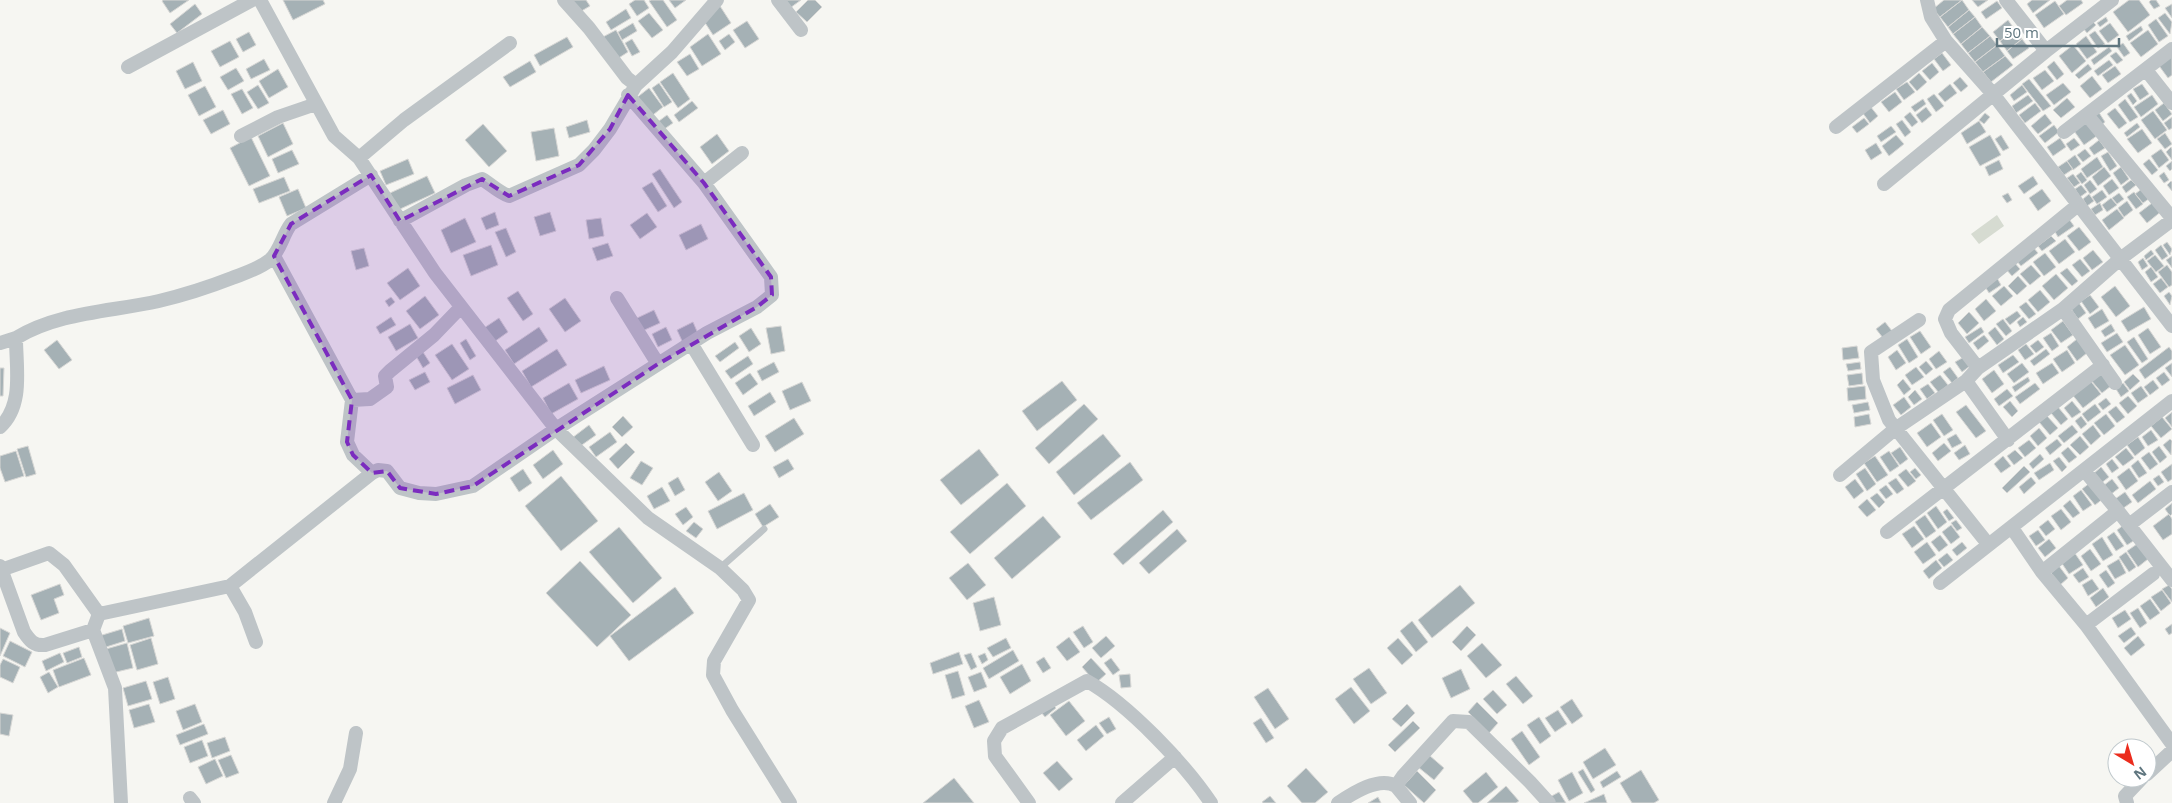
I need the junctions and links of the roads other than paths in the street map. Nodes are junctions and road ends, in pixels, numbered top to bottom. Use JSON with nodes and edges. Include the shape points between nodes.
{"nodes":[{"id":1,"x":252,"y":0,"type":"edge"},
{"id":2,"x":260,"y":0,"type":"edge"},
{"id":3,"x":564,"y":0,"type":"edge"},
{"id":4,"x":718,"y":0,"type":"edge"},
{"id":5,"x":778,"y":0,"type":"edge"},
{"id":6,"x":1927,"y":0,"type":"edge"},
{"id":7,"x":2006,"y":0,"type":"edge"},
{"id":8,"x":2112,"y":0,"type":"edge"},
{"id":9,"x":2096,"y":5,"type":"edge"},
{"id":10,"x":801,"y":30,"type":"dead end"},
{"id":11,"x":1946,"y":41,"type":"junction"},
{"id":12,"x":510,"y":43,"type":"dead end"},
{"id":13,"x":2172,"y":49,"type":"edge"},
{"id":14,"x":2046,"y":51,"type":"junction"},
{"id":15,"x":128,"y":67,"type":"dead end"},
{"id":16,"x":2146,"y":70,"type":"junction"},
{"id":17,"x":632,"y":90,"type":"junction"},
{"id":18,"x":1993,"y":94,"type":"junction"},
{"id":19,"x":2172,"y":103,"type":"edge"},
{"id":20,"x":316,"y":104,"type":"junction"},
{"id":21,"x":2087,"y":115,"type":"junction"},
{"id":22,"x":1836,"y":127,"type":"dead end"},
{"id":23,"x":2064,"y":132,"type":"dead end"},
{"id":24,"x":241,"y":136,"type":"dead end"},
{"id":25,"x":742,"y":153,"type":"dead end"},
{"id":26,"x":359,"y":158,"type":"junction"},
{"id":27,"x":371,"y":175,"type":"junction"},
{"id":28,"x":704,"y":183,"type":"junction"},
{"id":29,"x":1884,"y":184,"type":"dead end"},
{"id":30,"x":2078,"y":205,"type":"junction"},
{"id":31,"x":2172,"y":219,"type":"edge"},
{"id":32,"x":400,"y":221,"type":"junction"},
{"id":33,"x":274,"y":256,"type":"junction"},
{"id":34,"x":2120,"y":259,"type":"junction"},
{"id":35,"x":617,"y":298,"type":"dead end"},
{"id":36,"x":461,"y":307,"type":"junction"},
{"id":37,"x":2063,"y":309,"type":"junction"},
{"id":38,"x":1919,"y":320,"type":"dead end"},
{"id":39,"x":2172,"y":326,"type":"edge"},
{"id":40,"x":16,"y":338,"type":"junction"},
{"id":41,"x":0,"y":343,"type":"edge"},
{"id":42,"x":692,"y":345,"type":"junction"},
{"id":43,"x":658,"y":364,"type":"junction"},
{"id":44,"x":2103,"y":365,"type":"junction"},
{"id":45,"x":1978,"y":368,"type":"junction"},
{"id":46,"x":1966,"y":381,"type":"junction"},
{"id":47,"x":2115,"y":383,"type":"dead end"},
{"id":48,"x":352,"y":400,"type":"junction"},
{"id":49,"x":2172,"y":401,"type":"edge"},
{"id":50,"x":0,"y":427,"type":"edge"},
{"id":51,"x":556,"y":429,"type":"junction"},
{"id":52,"x":1895,"y":429,"type":"junction"},
{"id":53,"x":2008,"y":440,"type":"junction"},
{"id":54,"x":753,"y":444,"type":"dead end"},
{"id":55,"x":2085,"y":471,"type":"junction"},
{"id":56,"x":372,"y":473,"type":"junction"},
{"id":57,"x":1840,"y":475,"type":"dead end"},
{"id":58,"x":1942,"y":489,"type":"junction"},
{"id":59,"x":2172,"y":492,"type":"edge"},
{"id":60,"x":2118,"y":511,"type":"junction"},
{"id":61,"x":2129,"y":525,"type":"junction"},
{"id":62,"x":2012,"y":528,"type":"junction"},
{"id":63,"x":764,"y":529,"type":"dead end"},
{"id":64,"x":1887,"y":532,"type":"dead end"},
{"id":65,"x":1988,"y":544,"type":"junction"},
{"id":66,"x":1,"y":568,"type":"edge"},
{"id":67,"x":720,"y":568,"type":"junction"},
{"id":68,"x":2042,"y":572,"type":"junction"},
{"id":69,"x":2153,"y":574,"type":"dead end"},
{"id":70,"x":2172,"y":580,"type":"edge"},
{"id":71,"x":1940,"y":583,"type":"dead end"},
{"id":72,"x":230,"y":586,"type":"junction"},
{"id":73,"x":99,"y":614,"type":"junction"},
{"id":74,"x":2086,"y":625,"type":"junction"},
{"id":75,"x":94,"y":630,"type":"junction"},
{"id":76,"x":256,"y":642,"type":"dead end"},
{"id":77,"x":356,"y":733,"type":"dead end"},
{"id":78,"x":2172,"y":744,"type":"edge"},
{"id":79,"x":2172,"y":751,"type":"edge"},
{"id":80,"x":1175,"y":756,"type":"junction"},
{"id":81,"x":2157,"y":765,"type":"edge"},
{"id":82,"x":1396,"y":786,"type":"junction"},
{"id":83,"x":2131,"y":788,"type":"edge"},
{"id":84,"x":121,"y":803,"type":"edge"},
{"id":85,"x":334,"y":803,"type":"edge"},
{"id":86,"x":790,"y":803,"type":"edge"},
{"id":87,"x":1029,"y":803,"type":"edge"},
{"id":88,"x":1122,"y":803,"type":"edge"},
{"id":89,"x":1210,"y":803,"type":"edge"},
{"id":90,"x":1338,"y":803,"type":"edge"},
{"id":91,"x":1410,"y":803,"type":"edge"},
{"id":92,"x":1549,"y":803,"type":"edge"},
{"id":93,"x":2126,"y":803,"type":"edge"}],
"edges":[{"from":1,"to":15,"type":"street"},
{"from":2,"to":20,"type":"street"},
{"from":3,"to":17,"type":"street","via":[[590,28]]},
{"from":4,"to":17,"type":"street","via":[[672,52]]},
{"from":5,"to":10,"type":"street"},
{"from":6,"to":11,"type":"street","via":[[1931,17]]},
{"from":7,"to":14,"type":"street"},
{"from":8,"to":9,"type":"street"},
{"from":9,"to":14,"type":"street"},
{"from":11,"to":18,"type":"street"},
{"from":11,"to":22,"type":"street"},
{"from":12,"to":26,"type":"street","via":[[404,120]]},
{"from":13,"to":16,"type":"street"},
{"from":14,"to":18,"type":"street"},
{"from":16,"to":19,"type":"street"},
{"from":16,"to":21,"type":"street"},
{"from":17,"to":28,"type":"street"},
{"from":17,"to":32,"type":"street","via":[[610,129],[578,165],[510,196],[497,192],[482,179]]},
{"from":18,"to":29,"type":"street"},
{"from":18,"to":30,"type":"street"},
{"from":20,"to":24,"type":"street","via":[[278,117]]},
{"from":20,"to":26,"type":"street","via":[[334,136]]},
{"from":21,"to":23,"type":"street"},
{"from":21,"to":31,"type":"street"},
{"from":25,"to":28,"type":"street"},
{"from":26,"to":27,"type":"street"},
{"from":27,"to":32,"type":"street"},
{"from":27,"to":33,"type":"street","via":[[291,224]]},
{"from":28,"to":42,"type":"street","via":[[770,277],[772,295]]},
{"from":30,"to":34,"type":"street"},
{"from":30,"to":45,"type":"street","via":[[1949,310],[1945,319],[1951,333]]},
{"from":31,"to":34,"type":"street"},
{"from":32,"to":36,"type":"street"},
{"from":33,"to":40,"type":"street","via":[[259,267],[210,286],[159,301],[59,319]]},
{"from":33,"to":48,"type":"street"},
{"from":34,"to":37,"type":"street"},
{"from":34,"to":39,"type":"street"},
{"from":35,"to":43,"type":"street"},
{"from":36,"to":48,"type":"street","via":[[434,335],[385,376],[387,387],[370,399]]},
{"from":36,"to":51,"type":"street"},
{"from":37,"to":44,"type":"street"},
{"from":37,"to":45,"type":"street"},
{"from":38,"to":52,"type":"street","via":[[1871,352],[1873,380]]},
{"from":40,"to":41,"type":"street"},
{"from":40,"to":50,"type":"street","via":[[17,390],[14,406]]},
{"from":42,"to":43,"type":"street"},
{"from":42,"to":54,"type":"street"},
{"from":43,"to":51,"type":"street"},
{"from":44,"to":47,"type":"street"},
{"from":44,"to":53,"type":"street"},
{"from":45,"to":46,"type":"street"},
{"from":46,"to":52,"type":"street"},
{"from":46,"to":53,"type":"street"},
{"from":48,"to":56,"type":"street","via":[[347,442],[353,455]]},
{"from":49,"to":55,"type":"street"},
{"from":51,"to":56,"type":"street","via":[[473,486],[419,494],[400,488],[387,471]]},
{"from":51,"to":67,"type":"street","via":[[648,518]]},
{"from":52,"to":57,"type":"street"},
{"from":52,"to":58,"type":"street"},
{"from":53,"to":58,"type":"street"},
{"from":55,"to":60,"type":"street"},
{"from":55,"to":62,"type":"street"},
{"from":56,"to":72,"type":"street"},
{"from":58,"to":64,"type":"street"},
{"from":58,"to":65,"type":"street"},
{"from":59,"to":61,"type":"street"},
{"from":60,"to":61,"type":"street"},
{"from":60,"to":68,"type":"street"},
{"from":61,"to":70,"type":"street"},
{"from":62,"to":65,"type":"street"},
{"from":62,"to":68,"type":"street"},
{"from":63,"to":67,"type":"lane"},
{"from":65,"to":71,"type":"street"},
{"from":66,"to":73,"type":"street","via":[[49,553],[64,565]]},
{"from":66,"to":75,"type":"street","via":[[30,641],[45,645]]},
{"from":67,"to":86,"type":"street","via":[[743,590],[748,600],[714,661],[713,675]]},
{"from":68,"to":74,"type":"street"},
{"from":69,"to":74,"type":"street"},
{"from":72,"to":73,"type":"street"},
{"from":72,"to":76,"type":"street","via":[[245,612]]},
{"from":73,"to":75,"type":"street"},
{"from":74,"to":78,"type":"street"},
{"from":75,"to":84,"type":"street","via":[[115,688]]},
{"from":77,"to":85,"type":"street","via":[[350,769]]},
{"from":79,"to":81,"type":"street"},
{"from":80,"to":87,"type":"street","via":[[1102,689],[1087,681],[1002,728],[994,741],[995,756]]},
{"from":80,"to":88,"type":"street"},
{"from":80,"to":89,"type":"street"},
{"from":82,"to":90,"type":"street","via":[[1381,784],[1358,791]]},
{"from":82,"to":91,"type":"street"},
{"from":82,"to":92,"type":"street","via":[[1453,722],[1469,722]]},
{"from":83,"to":93,"type":"street","via":[[2125,796]]}]}
